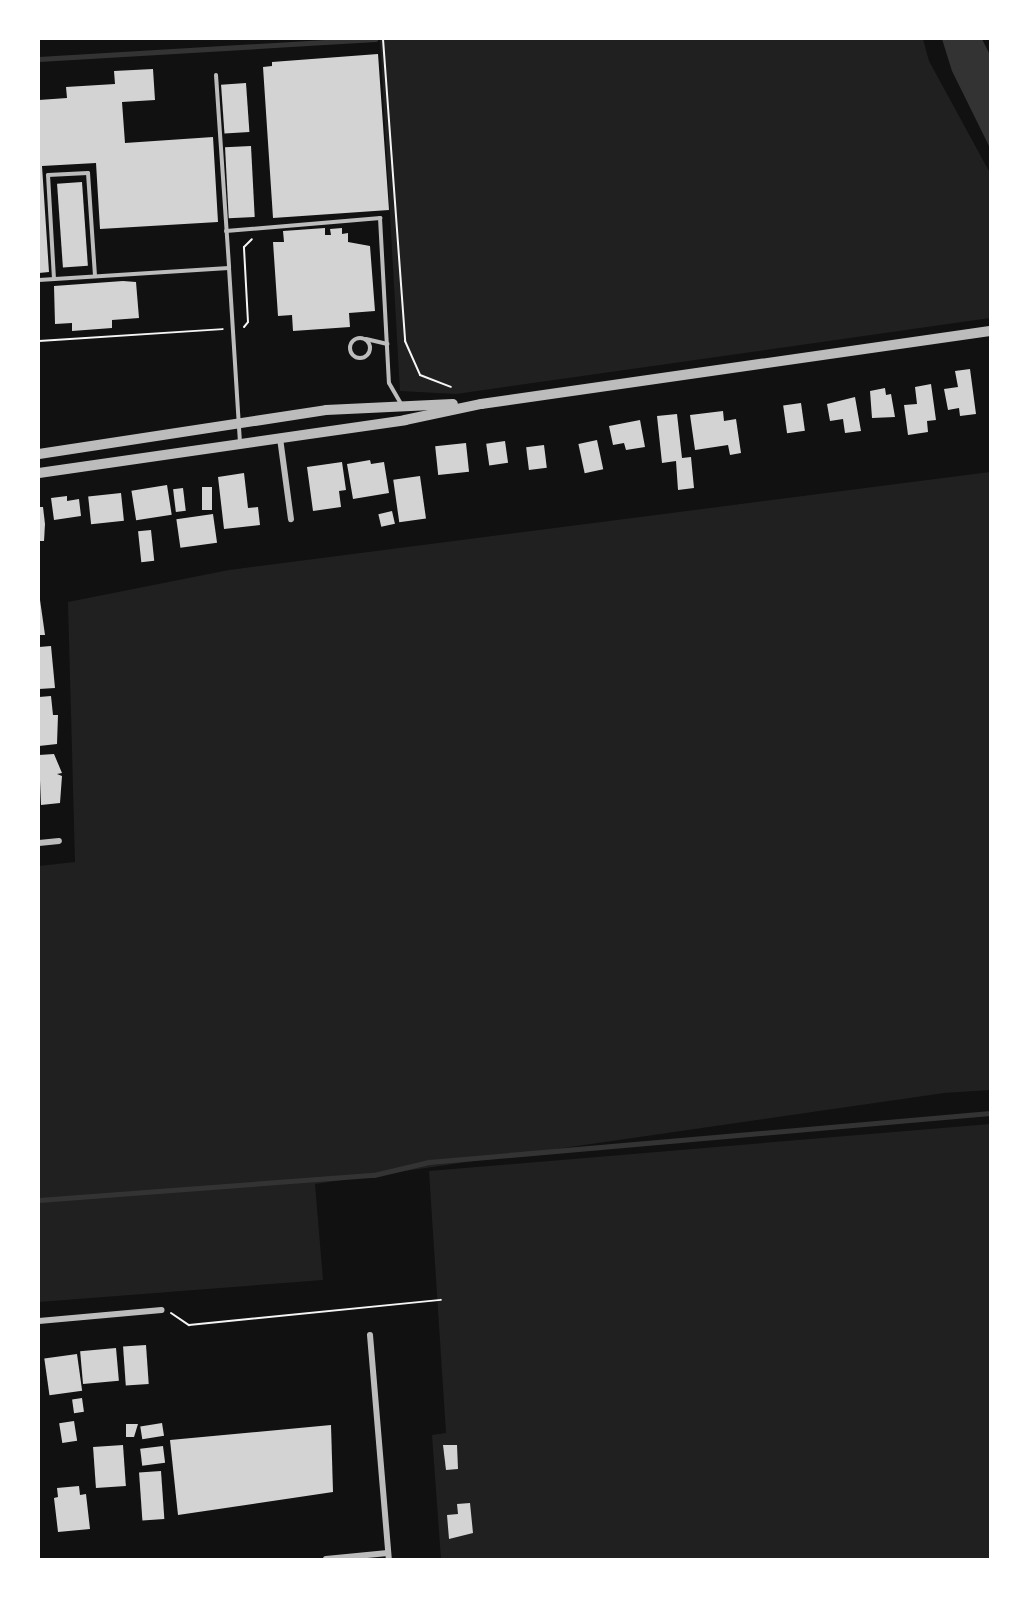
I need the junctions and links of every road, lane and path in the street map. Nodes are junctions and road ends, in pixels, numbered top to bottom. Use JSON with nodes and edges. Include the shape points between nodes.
{"nodes":[{"id":1,"x":383,"y":39,"type":"edge"},
{"id":2,"x":216,"y":75,"type":"dead end"},
{"id":3,"x":226,"y":231,"type":"junction"},
{"id":4,"x":258,"y":238,"type":"dead end"},
{"id":5,"x":229,"y":268,"type":"junction"},
{"id":6,"x":95,"y":276,"type":"junction"},
{"id":7,"x":54,"y":279,"type":"junction"},
{"id":8,"x":39,"y":280,"type":"edge"},
{"id":9,"x":244,"y":327,"type":"dead end"},
{"id":10,"x":224,"y":329,"type":"dead end"},
{"id":11,"x":990,"y":331,"type":"edge"},
{"id":12,"x":365,"y":339,"type":"junction"},
{"id":13,"x":39,"y":340,"type":"edge"},
{"id":14,"x":387,"y":345,"type":"junction"},
{"id":15,"x":451,"y":387,"type":"dead end"},
{"id":16,"x":481,"y":404,"type":"junction"},
{"id":17,"x":402,"y":406,"type":"junction"},
{"id":18,"x":239,"y":423,"type":"junction"},
{"id":19,"x":280,"y":438,"type":"junction"},
{"id":20,"x":240,"y":444,"type":"junction"},
{"id":21,"x":39,"y":454,"type":"edge"},
{"id":22,"x":39,"y":473,"type":"edge"},
{"id":23,"x":291,"y":519,"type":"dead end"},
{"id":24,"x":59,"y":841,"type":"dead end"},
{"id":25,"x":39,"y":843,"type":"edge"},
{"id":26,"x":441,"y":1300,"type":"dead end"},
{"id":27,"x":162,"y":1310,"type":"joint"},
{"id":28,"x":39,"y":1321,"type":"edge"},
{"id":29,"x":370,"y":1335,"type":"dead end"},
{"id":30,"x":389,"y":1556,"type":"edge"},
{"id":31,"x":326,"y":1559,"type":"edge"}],
"edges":[{"from":1,"to":15,"type":"path","via":[[405,341],[420,375]]},
{"from":2,"to":3,"type":"lane"},
{"from":3,"to":5,"type":"lane"},
{"from":3,"to":14,"type":"lane","via":[[380,218]]},
{"from":4,"to":9,"type":"path","via":[[248,240],[244,247],[248,322]]},
{"from":5,"to":6,"type":"lane"},
{"from":5,"to":18,"type":"lane"},
{"from":6,"to":7,"type":"lane"},
{"from":6,"to":7,"type":"lane","via":[[88,172],[48,176]]},
{"from":7,"to":8,"type":"lane"},
{"from":10,"to":13,"type":"path"},
{"from":11,"to":16,"type":"street"},
{"from":12,"to":12,"type":"lane","via":[[370,347],[368,353],[354,355],[352,343]]},
{"from":12,"to":14,"type":"lane"},
{"from":14,"to":17,"type":"lane","via":[[389,383]]},
{"from":16,"to":17,"type":"street"},
{"from":16,"to":19,"type":"street","via":[[405,420]]},
{"from":17,"to":18,"type":"street","via":[[326,410]]},
{"from":18,"to":20,"type":"lane"},
{"from":18,"to":21,"type":"street"},
{"from":19,"to":20,"type":"street"},
{"from":19,"to":23,"type":"street"},
{"from":20,"to":22,"type":"street"},
{"from":24,"to":25,"type":"street"},
{"from":26,"to":27,"type":"path","via":[[189,1325]]},
{"from":27,"to":28,"type":"street"},
{"from":29,"to":30,"type":"street"},
{"from":30,"to":31,"type":"street"}]}
